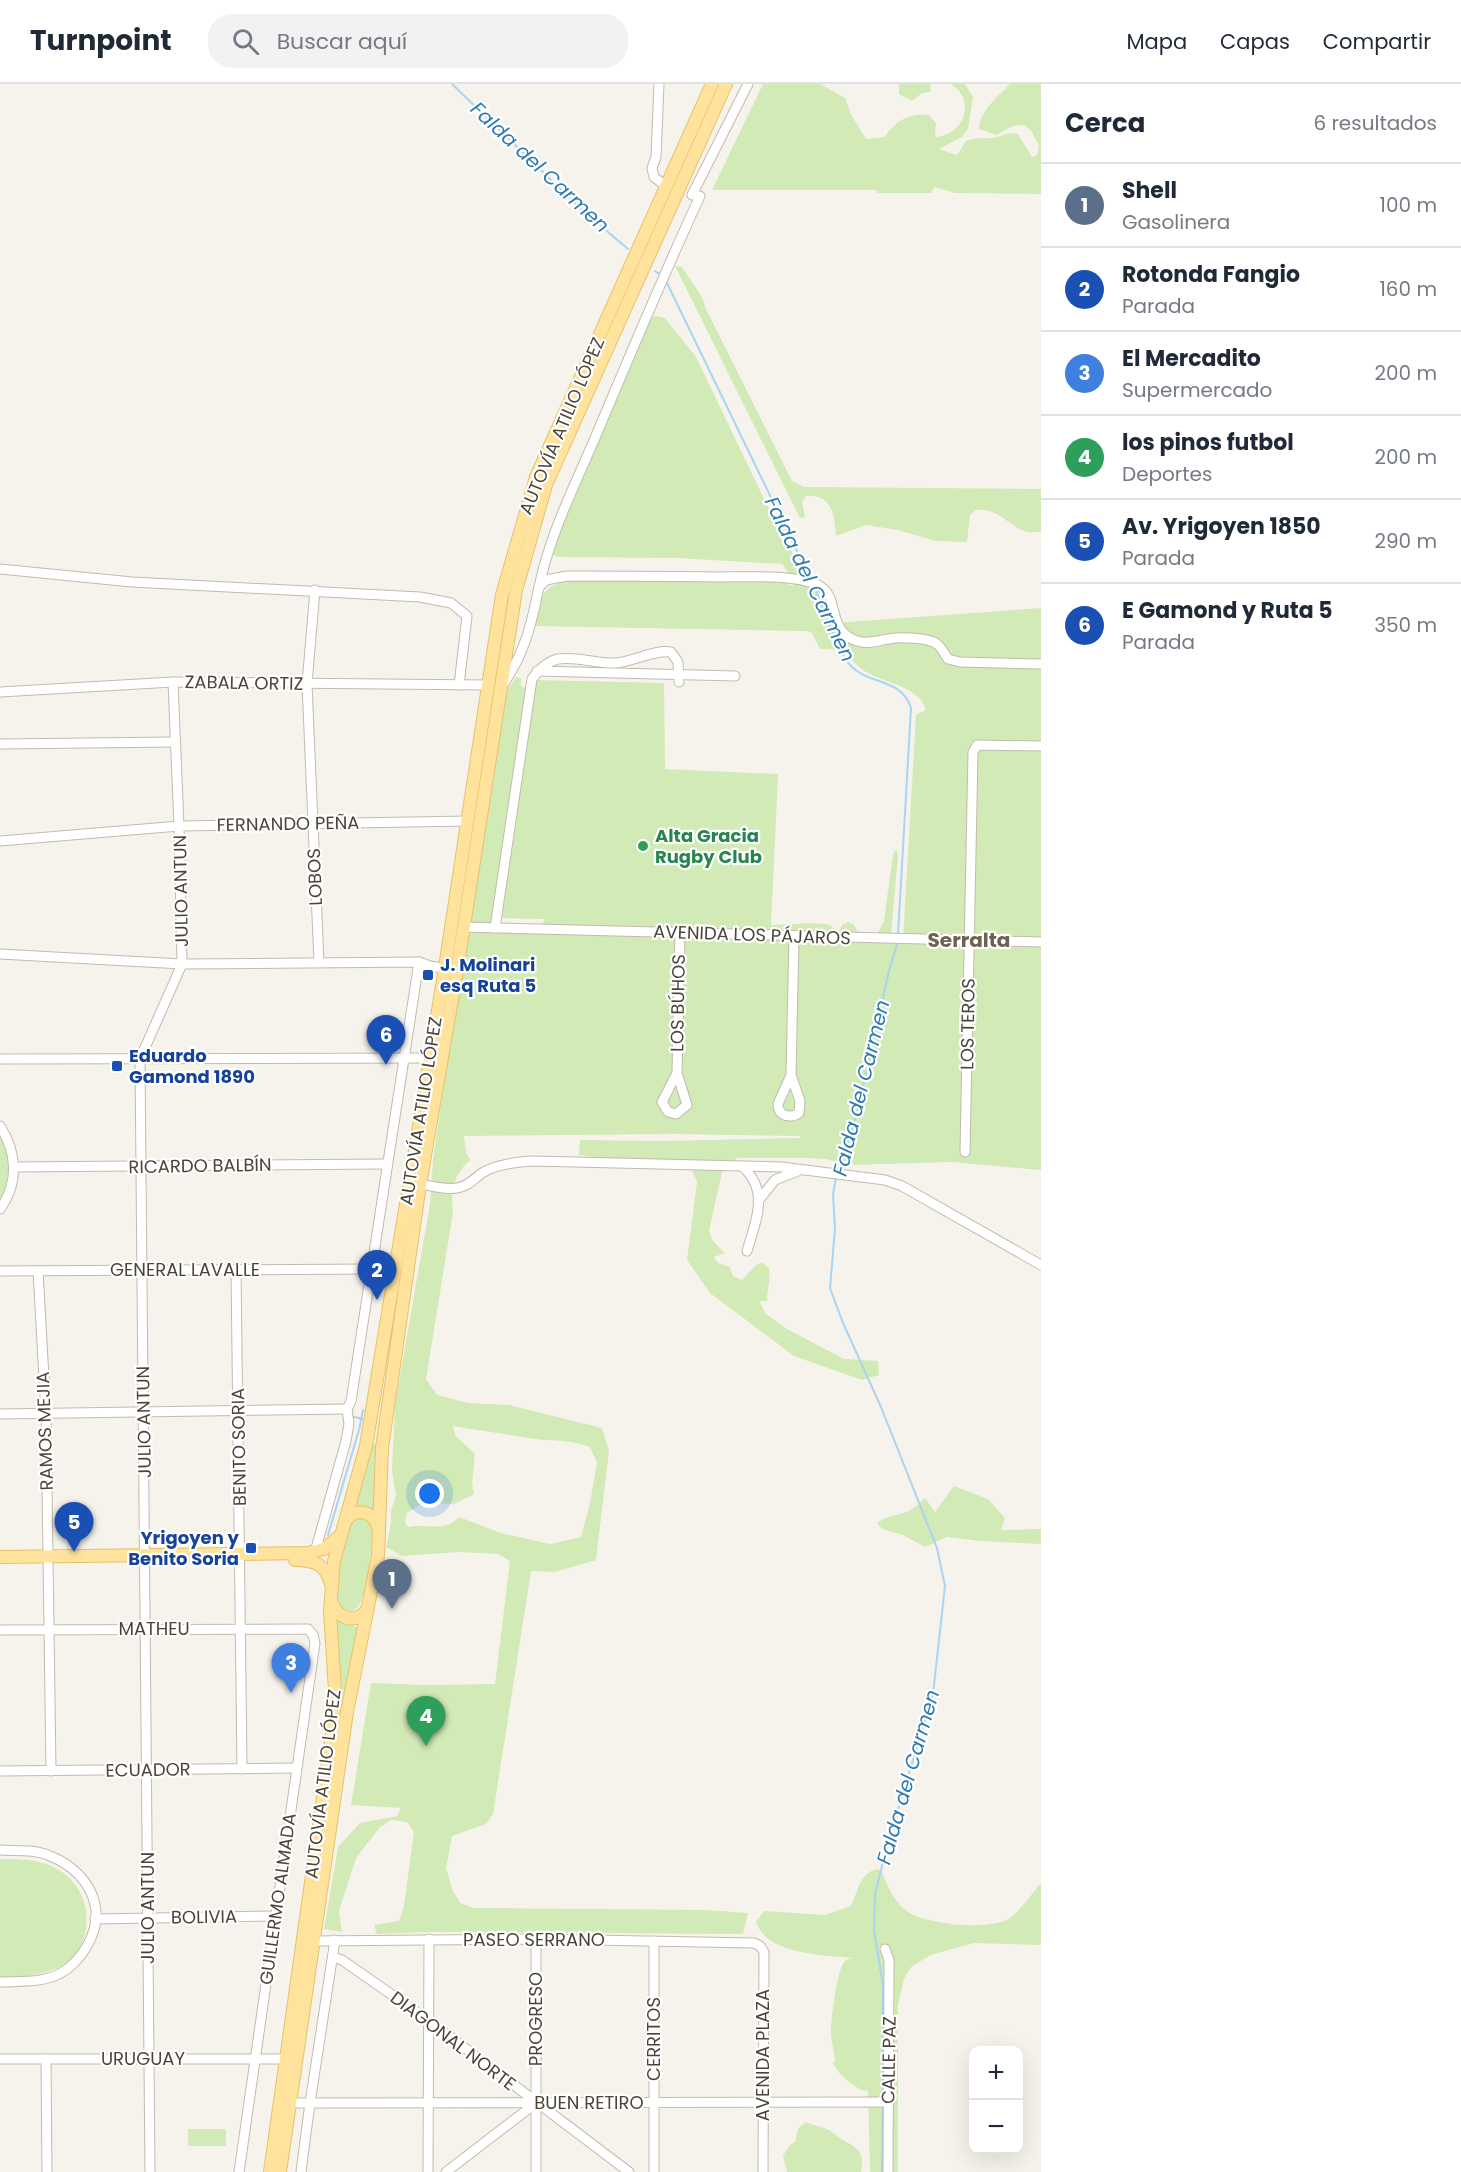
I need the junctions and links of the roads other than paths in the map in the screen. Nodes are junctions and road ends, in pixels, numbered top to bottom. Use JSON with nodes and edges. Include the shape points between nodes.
{"nodes":[{"id":1,"x":659,"y":84,"type":"edge"},
{"id":2,"x":712,"y":84,"type":"edge"},
{"id":3,"x":726,"y":84,"type":"edge"},
{"id":4,"x":748,"y":84,"type":"edge"},
{"id":5,"x":666,"y":186,"type":"junction"},
{"id":6,"x":0,"y":569,"type":"edge"},
{"id":7,"x":539,"y":587,"type":"junction"},
{"id":8,"x":315,"y":591,"type":"junction"},
{"id":9,"x":1041,"y":664,"type":"edge"},
{"id":10,"x":537,"y":671,"type":"junction"},
{"id":11,"x":735,"y":676,"type":"dead end"},
{"id":12,"x":679,"y":679,"type":"junction"},
{"id":13,"x":173,"y":682,"type":"junction"},
{"id":14,"x":307,"y":684,"type":"junction"},
{"id":15,"x":459,"y":685,"type":"junction"},
{"id":16,"x":488,"y":685,"type":"junction"},
{"id":17,"x":501,"y":688,"type":"junction"},
{"id":18,"x":0,"y":692,"type":"edge"},
{"id":19,"x":175,"y":742,"type":"junction"},
{"id":20,"x":0,"y":744,"type":"edge"},
{"id":21,"x":1041,"y":746,"type":"edge"},
{"id":22,"x":468,"y":821,"type":"junction"},
{"id":23,"x":313,"y":824,"type":"junction"},
{"id":24,"x":179,"y":826,"type":"junction"},
{"id":25,"x":0,"y":841,"type":"edge"},
{"id":26,"x":463,"y":927,"type":"junction"},
{"id":27,"x":495,"y":928,"type":"junction"},
{"id":28,"x":680,"y":933,"type":"junction"},
{"id":29,"x":794,"y":936,"type":"junction"},
{"id":30,"x":969,"y":941,"type":"junction"},
{"id":31,"x":1041,"y":942,"type":"edge"},
{"id":32,"x":0,"y":954,"type":"edge"},
{"id":33,"x":319,"y":962,"type":"junction"},
{"id":34,"x":419,"y":962,"type":"junction"},
{"id":35,"x":182,"y":964,"type":"junction"},
{"id":36,"x":451,"y":970,"type":"junction"},
{"id":37,"x":403,"y":1058,"type":"junction"},
{"id":38,"x":430,"y":1058,"type":"junction"},
{"id":39,"x":0,"y":1059,"type":"edge"},
{"id":40,"x":140,"y":1059,"type":"junction"},
{"id":41,"x":677,"y":1073,"type":"dead end"},
{"id":42,"x":791,"y":1075,"type":"dead end"},
{"id":43,"x":0,"y":1126,"type":"edge"},
{"id":44,"x":965,"y":1152,"type":"dead end"},
{"id":45,"x":386,"y":1164,"type":"junction"},
{"id":46,"x":142,"y":1166,"type":"junction"},
{"id":47,"x":742,"y":1166,"type":"junction"},
{"id":48,"x":14,"y":1167,"type":"junction"},
{"id":49,"x":804,"y":1170,"type":"junction"},
{"id":50,"x":420,"y":1184,"type":"junction"},
{"id":51,"x":758,"y":1201,"type":"junction"},
{"id":52,"x":0,"y":1209,"type":"edge"},
{"id":53,"x":747,"y":1251,"type":"dead end"},
{"id":54,"x":1041,"y":1265,"type":"edge"},
{"id":55,"x":236,"y":1269,"type":"junction"},
{"id":56,"x":370,"y":1269,"type":"junction"},
{"id":57,"x":38,"y":1270,"type":"junction"},
{"id":58,"x":143,"y":1270,"type":"junction"},
{"id":59,"x":0,"y":1271,"type":"edge"},
{"id":60,"x":347,"y":1409,"type":"junction"},
{"id":61,"x":143,"y":1412,"type":"junction"},
{"id":62,"x":239,"y":1412,"type":"junction"},
{"id":63,"x":0,"y":1414,"type":"edge"},
{"id":64,"x":46,"y":1414,"type":"junction"},
{"id":65,"x":345,"y":1521,"type":"junction"},
{"id":66,"x":378,"y":1531,"type":"junction"},
{"id":67,"x":340,"y":1536,"type":"junction"},
{"id":68,"x":315,"y":1552,"type":"junction"},
{"id":69,"x":0,"y":1557,"type":"edge"},
{"id":70,"x":240,"y":1557,"type":"junction"},
{"id":71,"x":146,"y":1558,"type":"junction"},
{"id":72,"x":48,"y":1560,"type":"junction"},
{"id":73,"x":0,"y":1564,"type":"edge"},
{"id":74,"x":331,"y":1584,"type":"junction"},
{"id":75,"x":330,"y":1600,"type":"junction"},
{"id":76,"x":367,"y":1610,"type":"junction"},
{"id":77,"x":48,"y":1629,"type":"junction"},
{"id":78,"x":146,"y":1629,"type":"junction"},
{"id":79,"x":239,"y":1629,"type":"junction"},
{"id":80,"x":308,"y":1629,"type":"joint"},
{"id":81,"x":0,"y":1630,"type":"edge"},
{"id":82,"x":296,"y":1768,"type":"junction"},
{"id":83,"x":242,"y":1769,"type":"junction"},
{"id":84,"x":147,"y":1770,"type":"junction"},
{"id":85,"x":0,"y":1771,"type":"edge"},
{"id":86,"x":51,"y":1771,"type":"junction"},
{"id":87,"x":0,"y":1850,"type":"edge"},
{"id":88,"x":276,"y":1916,"type":"junction"},
{"id":89,"x":147,"y":1918,"type":"junction"},
{"id":90,"x":95,"y":1919,"type":"junction"},
{"id":91,"x":536,"y":1939,"type":"junction"},
{"id":92,"x":335,"y":1940,"type":"junction"},
{"id":93,"x":429,"y":1940,"type":"junction"},
{"id":94,"x":314,"y":1941,"type":"junction"},
{"id":95,"x":654,"y":1941,"type":"junction"},
{"id":96,"x":754,"y":1943,"type":"joint"},
{"id":97,"x":885,"y":1949,"type":"dead end"},
{"id":98,"x":333,"y":1957,"type":"junction"},
{"id":99,"x":0,"y":1982,"type":"edge"},
{"id":100,"x":428,"y":2020,"type":"junction"},
{"id":101,"x":0,"y":2059,"type":"edge"},
{"id":102,"x":46,"y":2059,"type":"junction"},
{"id":103,"x":256,"y":2059,"type":"junction"},
{"id":104,"x":286,"y":2059,"type":"junction"},
{"id":105,"x":149,"y":2060,"type":"junction"},
{"id":106,"x":763,"y":2102,"type":"junction"},
{"id":107,"x":888,"y":2102,"type":"junction"},
{"id":108,"x":290,"y":2103,"type":"junction"},
{"id":109,"x":310,"y":2103,"type":"junction"},
{"id":110,"x":428,"y":2103,"type":"junction"},
{"id":111,"x":536,"y":2103,"type":"junction"},
{"id":112,"x":654,"y":2103,"type":"junction"},
{"id":113,"x":47,"y":2172,"type":"edge"},
{"id":114,"x":150,"y":2172,"type":"edge"},
{"id":115,"x":239,"y":2172,"type":"edge"},
{"id":116,"x":270,"y":2172,"type":"edge"},
{"id":117,"x":280,"y":2172,"type":"edge"},
{"id":118,"x":302,"y":2172,"type":"edge"},
{"id":119,"x":428,"y":2172,"type":"edge"},
{"id":120,"x":446,"y":2172,"type":"edge"},
{"id":121,"x":536,"y":2172,"type":"edge"},
{"id":122,"x":629,"y":2172,"type":"edge"},
{"id":123,"x":654,"y":2172,"type":"edge"},
{"id":124,"x":763,"y":2172,"type":"edge"},
{"id":125,"x":888,"y":2172,"type":"edge"}],
"edges":[{"from":1,"to":5,"type":"street","via":[[656,158],[652,168],[654,177]]},
{"from":2,"to":5,"type":"main road","name":"AUTOVÍA ATILIO LÓPEZ"},
{"from":3,"to":17,"type":"main road","name":"AUTOVÍA ATILIO LÓPEZ","via":[[546,485],[516,590]]},
{"from":4,"to":7,"type":"street","via":[[696,196],[562,513]]},
{"from":5,"to":16,"type":"main road","name":"AUTOVÍA ATILIO LÓPEZ","via":[[536,477],[501,595]]},
{"from":6,"to":8,"type":"street","via":[[132,582]]},
{"from":7,"to":9,"type":"street","via":[[546,580],[567,576],[800,580],[819,585],[828,595],[837,626],[859,642],[890,638],[928,640],[938,644],[948,660]]},
{"from":7,"to":17,"type":"street","via":[[523,652]]},
{"from":8,"to":14,"type":"street","name":"LOBOS"},
{"from":8,"to":15,"type":"street","via":[[420,597],[456,606],[467,616]]},
{"from":10,"to":12,"type":"street"},
{"from":10,"to":12,"type":"street","via":[[557,659],[615,663],[665,651],[671,652],[678,662]]},
{"from":10,"to":27,"type":"street","via":[[532,679]]},
{"from":11,"to":12,"type":"street"},
{"from":13,"to":14,"type":"street","name":"ZABALA ORTIZ"},
{"from":13,"to":18,"type":"street","name":"ZABALA ORTIZ"},
{"from":13,"to":19,"type":"street","name":"JULIO ANTUN"},
{"from":14,"to":15,"type":"street","name":"ZABALA ORTIZ"},
{"from":14,"to":23,"type":"street","name":"LOBOS"},
{"from":15,"to":16,"type":"street","name":"ZABALA ORTIZ"},
{"from":16,"to":22,"type":"main road","name":"AUTOVÍA ATILIO LÓPEZ"},
{"from":17,"to":26,"type":"main road","name":"AUTOVÍA ATILIO LÓPEZ"},
{"from":19,"to":20,"type":"street"},
{"from":19,"to":24,"type":"street","name":"JULIO ANTUN"},
{"from":21,"to":30,"type":"street","name":"LOS TEROS","via":[[977,745],[973,752]]},
{"from":22,"to":23,"type":"street","name":"FERNANDO PEÑA"},
{"from":22,"to":36,"type":"main road","name":"AUTOVÍA ATILIO LÓPEZ"},
{"from":23,"to":24,"type":"street","name":"FERNANDO PEÑA"},
{"from":23,"to":33,"type":"street","name":"LOBOS"},
{"from":24,"to":25,"type":"street","name":"FERNANDO PEÑA"},
{"from":24,"to":35,"type":"street","name":"JULIO ANTUN"},
{"from":26,"to":27,"type":"street","name":"AVENIDA LOS PÁJAROS"},
{"from":26,"to":36,"type":"main road","name":"AUTOVÍA ATILIO LÓPEZ"},
{"from":27,"to":28,"type":"street","name":"AVENIDA LOS PÁJAROS"},
{"from":28,"to":29,"type":"street","name":"AVENIDA LOS PÁJAROS"},
{"from":28,"to":41,"type":"street","name":"LOS BÚHOS"},
{"from":29,"to":30,"type":"street","name":"AVENIDA LOS PÁJAROS"},
{"from":29,"to":42,"type":"street"},
{"from":30,"to":31,"type":"street","name":"AVENIDA LOS PÁJAROS"},
{"from":30,"to":44,"type":"street","name":"LOS TEROS"},
{"from":32,"to":35,"type":"street"},
{"from":33,"to":34,"type":"street"},
{"from":33,"to":35,"type":"street"},
{"from":34,"to":36,"type":"street"},
{"from":34,"to":37,"type":"street"},
{"from":35,"to":40,"type":"street","name":"JULIO ANTUN"},
{"from":36,"to":38,"type":"main road","name":"AUTOVÍA ATILIO LÓPEZ"},
{"from":36,"to":50,"type":"main road","name":"AUTOVÍA ATILIO LÓPEZ"},
{"from":37,"to":38,"type":"street"},
{"from":37,"to":40,"type":"street"},
{"from":37,"to":45,"type":"street"},
{"from":38,"to":65,"type":"main road","name":"AUTOVÍA ATILIO LÓPEZ","via":[[366,1446]]},
{"from":39,"to":40,"type":"street"},
{"from":40,"to":46,"type":"street","name":"JULIO ANTUN"},
{"from":43,"to":48,"type":"street","via":[[11,1147]]},
{"from":45,"to":46,"type":"street","name":"RICARDO BALBÍN"},
{"from":45,"to":56,"type":"street"},
{"from":46,"to":48,"type":"street","name":"RICARDO BALBÍN"},
{"from":46,"to":58,"type":"street","name":"JULIO ANTUN"},
{"from":47,"to":49,"type":"street"},
{"from":47,"to":50,"type":"street","via":[[532,1161],[483,1172],[459,1188]]},
{"from":47,"to":51,"type":"street","via":[[756,1184]]},
{"from":48,"to":52,"type":"street","via":[[11,1188]]},
{"from":49,"to":51,"type":"street","via":[[775,1180]]},
{"from":49,"to":54,"type":"street","via":[[885,1180],[902,1186]]},
{"from":50,"to":66,"type":"main road","name":"AUTOVÍA ATILIO LÓPEZ","via":[[382,1448]]},
{"from":51,"to":53,"type":"street"},
{"from":55,"to":56,"type":"street","name":"GENERAL LAVALLE"},
{"from":55,"to":58,"type":"street","name":"GENERAL LAVALLE"},
{"from":55,"to":62,"type":"street","name":"BENITO SORIA"},
{"from":56,"to":60,"type":"street"},
{"from":57,"to":58,"type":"street","name":"GENERAL LAVALLE"},
{"from":57,"to":59,"type":"street","name":"GENERAL LAVALLE"},
{"from":57,"to":64,"type":"street","name":"RAMOS MEJIA"},
{"from":58,"to":61,"type":"street","name":"JULIO ANTUN"},
{"from":60,"to":62,"type":"street"},
{"from":60,"to":68,"type":"street","via":[[348,1431]]},
{"from":61,"to":62,"type":"street"},
{"from":61,"to":64,"type":"street"},
{"from":61,"to":71,"type":"street","name":"JULIO ANTUN"},
{"from":62,"to":70,"type":"street","name":"BENITO SORIA"},
{"from":63,"to":64,"type":"street"},
{"from":64,"to":72,"type":"street","name":"RAMOS MEJIA"},
{"from":65,"to":66,"type":"main road","via":[[362,1512],[375,1520]]},
{"from":65,"to":67,"type":"main road","name":"AUTOVÍA ATILIO LÓPEZ"},
{"from":66,"to":76,"type":"main road","name":"AUTOVÍA ATILIO LÓPEZ","via":[[378,1556]]},
{"from":67,"to":68,"type":"main road"},
{"from":67,"to":74,"type":"main road","name":"AUTOVÍA ATILIO LÓPEZ"},
{"from":68,"to":70,"type":"main road"},
{"from":69,"to":72,"type":"main road"},
{"from":70,"to":71,"type":"main road"},
{"from":70,"to":74,"type":"main road","via":[[315,1562],[325,1569]]},
{"from":70,"to":79,"type":"street","name":"BENITO SORIA"},
{"from":71,"to":72,"type":"main road"},
{"from":71,"to":78,"type":"street","name":"JULIO ANTUN"},
{"from":72,"to":73,"type":"main road"},
{"from":72,"to":77,"type":"street","name":"RAMOS MEJIA"},
{"from":74,"to":75,"type":"main road","name":"AUTOVÍA ATILIO LÓPEZ"},
{"from":75,"to":76,"type":"main road","via":[[336,1611],[349,1619]]},
{"from":75,"to":104,"type":"main road","name":"AUTOVÍA ATILIO LÓPEZ","via":[[335,1709]]},
{"from":76,"to":94,"type":"main road","name":"AUTOVÍA ATILIO LÓPEZ","via":[[347,1712]]},
{"from":77,"to":78,"type":"street","name":"MATHEU"},
{"from":77,"to":81,"type":"street","name":"MATHEU"},
{"from":77,"to":86,"type":"street","name":"RAMOS MEJIA"},
{"from":78,"to":79,"type":"street","name":"MATHEU"},
{"from":78,"to":84,"type":"street","name":"JULIO ANTUN"},
{"from":79,"to":80,"type":"street","name":"MATHEU"},
{"from":79,"to":83,"type":"street","name":"BENITO SORIA"},
{"from":80,"to":82,"type":"street","name":"GUILLERMO ALMADA","via":[[315,1643]]},
{"from":82,"to":83,"type":"street","name":"ECUADOR"},
{"from":82,"to":88,"type":"street","name":"GUILLERMO ALMADA"},
{"from":83,"to":84,"type":"street","name":"ECUADOR"},
{"from":84,"to":86,"type":"street","name":"ECUADOR"},
{"from":84,"to":89,"type":"street","name":"JULIO ANTUN"},
{"from":85,"to":86,"type":"street","name":"ECUADOR"},
{"from":87,"to":90,"type":"street","via":[[49,1855],[74,1870],[90,1891]]},
{"from":88,"to":89,"type":"street","name":"BOLIVIA"},
{"from":88,"to":103,"type":"street","name":"GUILLERMO ALMADA"},
{"from":89,"to":90,"type":"street","name":"BOLIVIA"},
{"from":89,"to":105,"type":"street","name":"JULIO ANTUN"},
{"from":90,"to":99,"type":"street","via":[[85,1950],[58,1976]]},
{"from":91,"to":93,"type":"street","name":"PASEO SERRANO"},
{"from":91,"to":95,"type":"street","name":"PASEO SERRANO"},
{"from":91,"to":111,"type":"street","name":"PROGRESO"},
{"from":92,"to":93,"type":"street","name":"PASEO SERRANO"},
{"from":92,"to":94,"type":"street","name":"PASEO SERRANO"},
{"from":92,"to":98,"type":"street"},
{"from":93,"to":100,"type":"street"},
{"from":94,"to":108,"type":"main road","name":"AUTOVÍA ATILIO LÓPEZ"},
{"from":95,"to":96,"type":"street","name":"PASEO SERRANO"},
{"from":95,"to":112,"type":"street","name":"CERRITOS"},
{"from":96,"to":106,"type":"street","name":"AVENIDA PLAZA","via":[[764,1952]]},
{"from":97,"to":107,"type":"street","name":"CALLE PAZ","via":[[890,1960]]},
{"from":98,"to":100,"type":"street","name":"DIAGONAL NORTE"},
{"from":98,"to":109,"type":"street"},
{"from":100,"to":110,"type":"street"},
{"from":100,"to":111,"type":"street","name":"DIAGONAL NORTE"},
{"from":101,"to":102,"type":"street","name":"URUGUAY"},
{"from":102,"to":105,"type":"street","name":"URUGUAY"},
{"from":102,"to":113,"type":"street"},
{"from":103,"to":104,"type":"street","name":"URUGUAY"},
{"from":103,"to":105,"type":"street","name":"URUGUAY"},
{"from":103,"to":115,"type":"street","name":"GUILLERMO ALMADA"},
{"from":104,"to":116,"type":"main road","name":"AUTOVÍA ATILIO LÓPEZ"},
{"from":105,"to":114,"type":"street","name":"JULIO ANTUN"},
{"from":106,"to":107,"type":"street","name":"BUEN RETIRO"},
{"from":106,"to":112,"type":"street","name":"BUEN RETIRO"},
{"from":106,"to":124,"type":"street","name":"AVENIDA PLAZA"},
{"from":107,"to":125,"type":"street","name":"CALLE PAZ"},
{"from":108,"to":109,"type":"street","name":"BUEN RETIRO"},
{"from":108,"to":117,"type":"main road","name":"AUTOVÍA ATILIO LÓPEZ"},
{"from":109,"to":110,"type":"street","name":"BUEN RETIRO"},
{"from":109,"to":118,"type":"street"},
{"from":110,"to":111,"type":"street","name":"BUEN RETIRO"},
{"from":110,"to":119,"type":"street"},
{"from":111,"to":112,"type":"street","name":"BUEN RETIRO"},
{"from":111,"to":120,"type":"street"},
{"from":111,"to":121,"type":"street","name":"PROGRESO"},
{"from":111,"to":122,"type":"street","name":"DIAGONAL NORTE"},
{"from":112,"to":123,"type":"street","name":"CERRITOS"}]}
